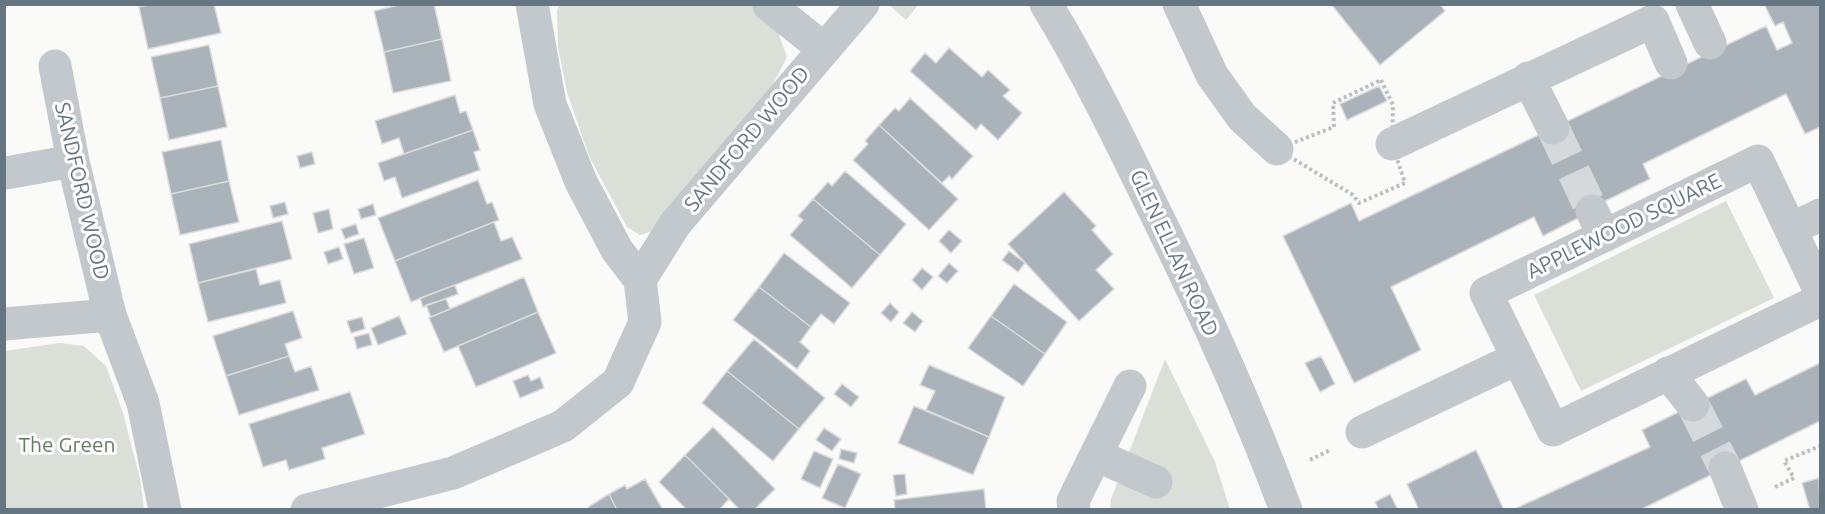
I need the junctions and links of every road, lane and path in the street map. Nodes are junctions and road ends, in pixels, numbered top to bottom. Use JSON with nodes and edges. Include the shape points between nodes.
{"nodes":[{"id":1,"x":532,"y":4,"type":"edge"},
{"id":2,"x":863,"y":4,"type":"edge"},
{"id":3,"x":1046,"y":4,"type":"edge"},
{"id":4,"x":1179,"y":4,"type":"edge"},
{"id":5,"x":1692,"y":4,"type":"edge"},
{"id":6,"x":769,"y":5,"type":"edge"},
{"id":7,"x":1710,"y":43,"type":"dead end"},
{"id":8,"x":824,"y":49,"type":"junction"},
{"id":9,"x":1671,"y":63,"type":"dead end"},
{"id":10,"x":55,"y":66,"type":"dead end"},
{"id":11,"x":1528,"y":78,"type":"junction"},
{"id":12,"x":1553,"y":128,"type":"tunnel mouth"},
{"id":13,"x":1392,"y":144,"type":"junction"},
{"id":14,"x":1276,"y":148,"type":"junction"},
{"id":15,"x":73,"y":161,"type":"junction"},
{"id":16,"x":6,"y":173,"type":"dead end"},
{"id":17,"x":1821,"y":215,"type":"edge"},
{"id":18,"x":1791,"y":229,"type":"junction"},
{"id":19,"x":640,"y":280,"type":"junction"},
{"id":20,"x":1821,"y":291,"type":"edge"},
{"id":21,"x":1821,"y":300,"type":"edge"},
{"id":22,"x":110,"y":315,"type":"junction"},
{"id":23,"x":4,"y":324,"type":"edge"},
{"id":24,"x":1518,"y":358,"type":"junction"},
{"id":25,"x":1668,"y":373,"type":"junction"},
{"id":26,"x":1130,"y":386,"type":"dead end"},
{"id":27,"x":1693,"y":405,"type":"tunnel mouth"},
{"id":28,"x":1362,"y":432,"type":"joint"},
{"id":29,"x":1821,"y":446,"type":"edge"},
{"id":30,"x":1096,"y":455,"type":"junction"},
{"id":31,"x":1725,"y":468,"type":"tunnel mouth"},
{"id":32,"x":1274,"y":478,"type":"junction"},
{"id":33,"x":1156,"y":482,"type":"dead end"},
{"id":34,"x":1740,"y":506,"type":"edge"},
{"id":35,"x":165,"y":510,"type":"edge"},
{"id":36,"x":307,"y":510,"type":"edge"},
{"id":37,"x":1074,"y":510,"type":"edge"},
{"id":38,"x":1286,"y":510,"type":"edge"}],
"edges":[{"from":1,"to":19,"type":"street","via":[[550,104],[581,182],[617,250]]},
{"from":2,"to":8,"type":"street","name":"SANDFORD WOOD"},
{"from":3,"to":32,"type":"street","name":"GLEN ELLAN ROAD","via":[[1188,280]]},
{"from":4,"to":14,"type":"street","via":[[1212,75],[1242,117]]},
{"from":5,"to":7,"type":"street"},
{"from":6,"to":8,"type":"street"},
{"from":8,"to":19,"type":"street","name":"SANDFORD WOOD","via":[[675,224]]},
{"from":9,"to":11,"type":"street","via":[[1653,21]]},
{"from":10,"to":15,"type":"street","name":"SANDFORD WOOD"},
{"from":11,"to":12,"type":"street"},
{"from":11,"to":13,"type":"street"},
{"from":13,"to":14,"type":"path","via":[[1405,183],[1359,203],[1353,195]]},
{"from":13,"to":14,"type":"path","via":[[1393,105],[1381,80],[1333,103],[1334,126]]},
{"from":15,"to":16,"type":"street"},
{"from":15,"to":22,"type":"street","name":"SANDFORD WOOD"},
{"from":17,"to":18,"type":"street"},
{"from":18,"to":20,"type":"street","name":"APPLEWOOD SQUARE"},
{"from":18,"to":24,"type":"street","name":"APPLEWOOD SQUARE","via":[[1758,161],[1598,224],[1486,293]]},
{"from":19,"to":36,"type":"street","via":[[645,322],[618,382],[562,426],[453,472]]},
{"from":21,"to":25,"type":"street","name":"APPLEWOOD SQUARE"},
{"from":22,"to":23,"type":"street"},
{"from":22,"to":35,"type":"street","name":"SANDFORD WOOD","via":[[143,403]]},
{"from":24,"to":25,"type":"street","name":"APPLEWOOD SQUARE","via":[[1553,430]]},
{"from":24,"to":28,"type":"street"},
{"from":25,"to":27,"type":"street"},
{"from":26,"to":30,"type":"street"},
{"from":28,"to":32,"type":"path"},
{"from":29,"to":34,"type":"path","via":[[1784,461],[1794,478]]},
{"from":30,"to":33,"type":"street"},
{"from":30,"to":37,"type":"street","via":[[1073,501]]},
{"from":31,"to":34,"type":"street"},
{"from":32,"to":38,"type":"street","name":"GLEN ELLAN ROAD"}]}
